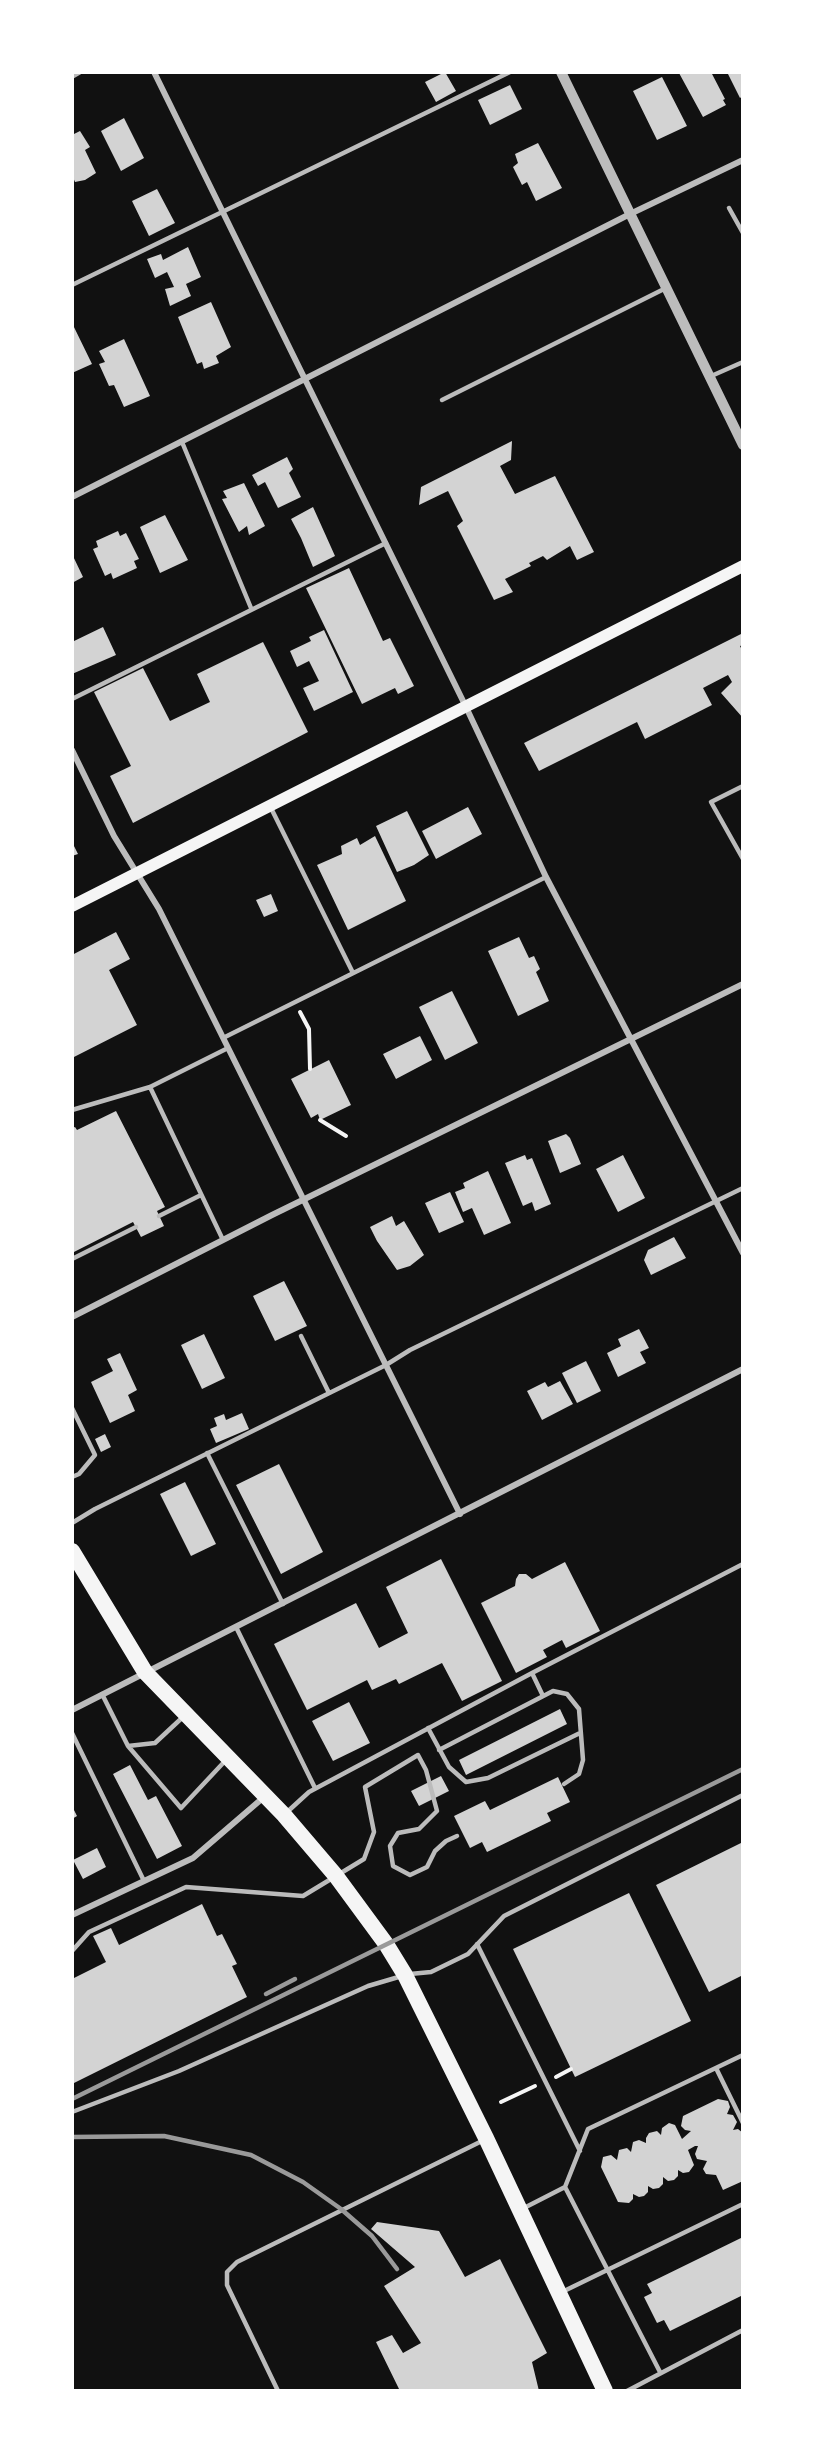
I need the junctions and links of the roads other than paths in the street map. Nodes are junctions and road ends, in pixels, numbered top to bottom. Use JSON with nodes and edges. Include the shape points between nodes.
{"nodes":[{"id":1,"x":79,"y":72,"type":"edge"},
{"id":2,"x":154,"y":72,"type":"edge"},
{"id":3,"x":510,"y":72,"type":"edge"},
{"id":4,"x":561,"y":72,"type":"edge"},
{"id":5,"x":72,"y":76,"type":"edge"},
{"id":6,"x":743,"y":160,"type":"edge"},
{"id":7,"x":729,"y":208,"type":"dead end"},
{"id":8,"x":224,"y":211,"type":"junction"},
{"id":9,"x":630,"y":214,"type":"junction"},
{"id":10,"x":743,"y":233,"type":"edge"},
{"id":11,"x":72,"y":285,"type":"edge"},
{"id":12,"x":666,"y":288,"type":"junction"},
{"id":13,"x":743,"y":362,"type":"edge"},
{"id":14,"x":710,"y":377,"type":"junction"},
{"id":15,"x":305,"y":380,"type":"junction"},
{"id":16,"x":442,"y":400,"type":"dead end"},
{"id":17,"x":182,"y":442,"type":"junction"},
{"id":18,"x":743,"y":445,"type":"edge"},
{"id":19,"x":72,"y":497,"type":"edge"},
{"id":20,"x":386,"y":543,"type":"junction"},
{"id":21,"x":743,"y":566,"type":"edge"},
{"id":22,"x":251,"y":608,"type":"junction"},
{"id":23,"x":72,"y":699,"type":"edge"},
{"id":24,"x":466,"y":707,"type":"junction"},
{"id":25,"x":72,"y":750,"type":"edge"},
{"id":26,"x":743,"y":786,"type":"edge"},
{"id":27,"x":270,"y":806,"type":"junction"},
{"id":28,"x":743,"y":859,"type":"edge"},
{"id":29,"x":138,"y":874,"type":"junction"},
{"id":30,"x":546,"y":877,"type":"junction"},
{"id":31,"x":72,"y":906,"type":"edge"},
{"id":32,"x":353,"y":973,"type":"junction"},
{"id":33,"x":743,"y":984,"type":"edge"},
{"id":34,"x":224,"y":1038,"type":"junction"},
{"id":35,"x":631,"y":1039,"type":"junction"},
{"id":36,"x":228,"y":1048,"type":"junction"},
{"id":37,"x":150,"y":1087,"type":"junction"},
{"id":38,"x":72,"y":1110,"type":"edge"},
{"id":39,"x":743,"y":1188,"type":"edge"},
{"id":40,"x":201,"y":1195,"type":"junction"},
{"id":41,"x":304,"y":1200,"type":"junction"},
{"id":42,"x":716,"y":1203,"type":"junction"},
{"id":43,"x":159,"y":1216,"type":"dead end"},
{"id":44,"x":136,"y":1227,"type":"dead end"},
{"id":45,"x":223,"y":1240,"type":"junction"},
{"id":46,"x":743,"y":1253,"type":"edge"},
{"id":47,"x":72,"y":1259,"type":"edge"},
{"id":48,"x":72,"y":1317,"type":"edge"},
{"id":49,"x":301,"y":1336,"type":"dead end"},
{"id":50,"x":386,"y":1365,"type":"junction"},
{"id":51,"x":743,"y":1369,"type":"edge"},
{"id":52,"x":329,"y":1393,"type":"junction"},
{"id":53,"x":72,"y":1408,"type":"edge"},
{"id":54,"x":207,"y":1453,"type":"junction"},
{"id":55,"x":72,"y":1477,"type":"edge"},
{"id":56,"x":460,"y":1514,"type":"junction"},
{"id":57,"x":72,"y":1523,"type":"edge"},
{"id":58,"x":72,"y":1551,"type":"edge"},
{"id":59,"x":743,"y":1564,"type":"edge"},
{"id":60,"x":77,"y":1572,"type":"edge"},
{"id":61,"x":283,"y":1604,"type":"junction"},
{"id":62,"x":236,"y":1627,"type":"junction"},
{"id":63,"x":145,"y":1672,"type":"junction"},
{"id":64,"x":532,"y":1673,"type":"junction"},
{"id":65,"x":102,"y":1694,"type":"junction"},
{"id":66,"x":543,"y":1696,"type":"junction"},
{"id":67,"x":72,"y":1710,"type":"edge"},
{"id":68,"x":186,"y":1714,"type":"junction"},
{"id":69,"x":428,"y":1728,"type":"junction"},
{"id":70,"x":72,"y":1733,"type":"edge"},
{"id":71,"x":580,"y":1733,"type":"junction"},
{"id":72,"x":128,"y":1746,"type":"junction"},
{"id":73,"x":439,"y":1750,"type":"junction"},
{"id":74,"x":228,"y":1757,"type":"junction"},
{"id":75,"x":564,"y":1784,"type":"dead end"},
{"id":76,"x":315,"y":1788,"type":"junction"},
{"id":77,"x":743,"y":1795,"type":"edge"},
{"id":78,"x":266,"y":1796,"type":"junction"},
{"id":79,"x":284,"y":1815,"type":"junction"},
{"id":80,"x":457,"y":1836,"type":"dead end"},
{"id":81,"x":336,"y":1876,"type":"junction"},
{"id":82,"x":144,"y":1881,"type":"junction"},
{"id":83,"x":72,"y":1915,"type":"edge"},
{"id":84,"x":477,"y":1944,"type":"junction"},
{"id":85,"x":72,"y":1951,"type":"edge"},
{"id":86,"x":405,"y":1975,"type":"junction"},
{"id":87,"x":743,"y":2055,"type":"edge"},
{"id":88,"x":716,"y":2068,"type":"junction"},
{"id":89,"x":72,"y":2112,"type":"edge"},
{"id":90,"x":743,"y":2123,"type":"edge"},
{"id":91,"x":486,"y":2139,"type":"junction"},
{"id":92,"x":580,"y":2152,"type":"junction"},
{"id":93,"x":565,"y":2187,"type":"junction"},
{"id":94,"x":743,"y":2204,"type":"edge"},
{"id":95,"x":520,"y":2211,"type":"junction"},
{"id":96,"x":609,"y":2270,"type":"junction"},
{"id":97,"x":559,"y":2294,"type":"junction"},
{"id":98,"x":743,"y":2330,"type":"edge"},
{"id":99,"x":660,"y":2372,"type":"junction"},
{"id":100,"x":278,"y":2391,"type":"edge"},
{"id":101,"x":605,"y":2391,"type":"edge"},
{"id":102,"x":627,"y":2391,"type":"edge"}],
"edges":[{"from":1,"to":5,"type":"street"},
{"from":2,"to":8,"type":"street"},
{"from":3,"to":8,"type":"lane"},
{"from":4,"to":9,"type":"street"},
{"from":6,"to":9,"type":"street"},
{"from":7,"to":10,"type":"lane"},
{"from":8,"to":11,"type":"lane"},
{"from":8,"to":15,"type":"street"},
{"from":9,"to":12,"type":"street"},
{"from":9,"to":15,"type":"street"},
{"from":12,"to":14,"type":"street"},
{"from":12,"to":16,"type":"lane"},
{"from":13,"to":14,"type":"lane"},
{"from":14,"to":18,"type":"street"},
{"from":15,"to":17,"type":"street"},
{"from":15,"to":20,"type":"street"},
{"from":17,"to":19,"type":"street"},
{"from":17,"to":22,"type":"lane"},
{"from":20,"to":22,"type":"lane"},
{"from":20,"to":24,"type":"street"},
{"from":21,"to":24,"type":"main road"},
{"from":22,"to":23,"type":"lane"},
{"from":24,"to":27,"type":"main road"},
{"from":24,"to":30,"type":"street"},
{"from":25,"to":29,"type":"street","via":[[114,836]]},
{"from":26,"to":28,"type":"lane","via":[[711,802]]},
{"from":27,"to":29,"type":"main road"},
{"from":27,"to":32,"type":"lane"},
{"from":29,"to":31,"type":"main road"},
{"from":29,"to":34,"type":"street"},
{"from":30,"to":32,"type":"lane"},
{"from":30,"to":35,"type":"street"},
{"from":32,"to":34,"type":"lane"},
{"from":33,"to":35,"type":"street"},
{"from":34,"to":36,"type":"street"},
{"from":35,"to":41,"type":"street"},
{"from":35,"to":42,"type":"street"},
{"from":36,"to":37,"type":"lane"},
{"from":36,"to":41,"type":"street"},
{"from":37,"to":38,"type":"lane"},
{"from":37,"to":40,"type":"lane"},
{"from":39,"to":42,"type":"lane"},
{"from":40,"to":43,"type":"lane"},
{"from":40,"to":45,"type":"lane"},
{"from":41,"to":45,"type":"street"},
{"from":41,"to":50,"type":"street"},
{"from":42,"to":46,"type":"street"},
{"from":42,"to":50,"type":"lane"},
{"from":44,"to":47,"type":"lane"},
{"from":45,"to":48,"type":"street"},
{"from":49,"to":52,"type":"lane"},
{"from":50,"to":52,"type":"lane"},
{"from":50,"to":56,"type":"street"},
{"from":51,"to":56,"type":"street"},
{"from":52,"to":54,"type":"lane"},
{"from":53,"to":55,"type":"lane","via":[[95,1455]]},
{"from":54,"to":57,"type":"lane"},
{"from":54,"to":61,"type":"lane"},
{"from":56,"to":61,"type":"street"},
{"from":58,"to":60,"type":"highway"},
{"from":59,"to":64,"type":"lane"},
{"from":60,"to":63,"type":"highway"},
{"from":61,"to":62,"type":"street"},
{"from":62,"to":63,"type":"street"},
{"from":62,"to":76,"type":"lane"},
{"from":63,"to":65,"type":"street"},
{"from":63,"to":68,"type":"highway"},
{"from":64,"to":66,"type":"lane"},
{"from":64,"to":69,"type":"lane"},
{"from":65,"to":67,"type":"street"},
{"from":65,"to":72,"type":"lane"},
{"from":66,"to":71,"type":"lane","via":[[553,1691],[567,1694],[579,1709]]},
{"from":66,"to":73,"type":"lane"},
{"from":68,"to":72,"type":"lane","via":[[155,1743]]},
{"from":68,"to":74,"type":"highway"},
{"from":69,"to":73,"type":"lane"},
{"from":69,"to":76,"type":"lane"},
{"from":70,"to":82,"type":"lane"},
{"from":71,"to":73,"type":"lane","via":[[488,1779],[465,1782]]},
{"from":71,"to":75,"type":"lane","via":[[584,1760],[579,1774]]},
{"from":72,"to":74,"type":"lane","via":[[181,1808]]},
{"from":74,"to":78,"type":"highway"},
{"from":76,"to":79,"type":"lane"},
{"from":77,"to":84,"type":"lane","via":[[504,1916]]},
{"from":78,"to":79,"type":"highway"},
{"from":78,"to":82,"type":"street","via":[[193,1858]]},
{"from":79,"to":81,"type":"highway"},
{"from":80,"to":81,"type":"lane","via":[[435,1851],[427,1867],[410,1875],[393,1866],[390,1846],[398,1833],[419,1829],[437,1811],[418,1755],[365,1787],[374,1832],[364,1858]]},
{"from":81,"to":85,"type":"lane","via":[[303,1896],[186,1887],[89,1932]]},
{"from":81,"to":86,"type":"highway"},
{"from":82,"to":83,"type":"street"},
{"from":84,"to":86,"type":"lane","via":[[468,1954],[431,1972]]},
{"from":84,"to":92,"type":"lane"},
{"from":86,"to":89,"type":"lane","via":[[368,1986],[179,2070]]},
{"from":86,"to":91,"type":"highway"},
{"from":87,"to":88,"type":"lane"},
{"from":88,"to":90,"type":"lane"},
{"from":88,"to":92,"type":"lane","via":[[588,2129]]},
{"from":91,"to":95,"type":"highway"},
{"from":91,"to":100,"type":"lane","via":[[237,2262],[227,2272],[227,2285]]},
{"from":92,"to":93,"type":"lane"},
{"from":93,"to":95,"type":"lane"},
{"from":93,"to":96,"type":"lane"},
{"from":94,"to":96,"type":"lane"},
{"from":95,"to":97,"type":"highway"},
{"from":96,"to":97,"type":"lane"},
{"from":96,"to":99,"type":"lane"},
{"from":97,"to":101,"type":"highway"},
{"from":98,"to":99,"type":"lane"},
{"from":99,"to":102,"type":"lane"}]}
